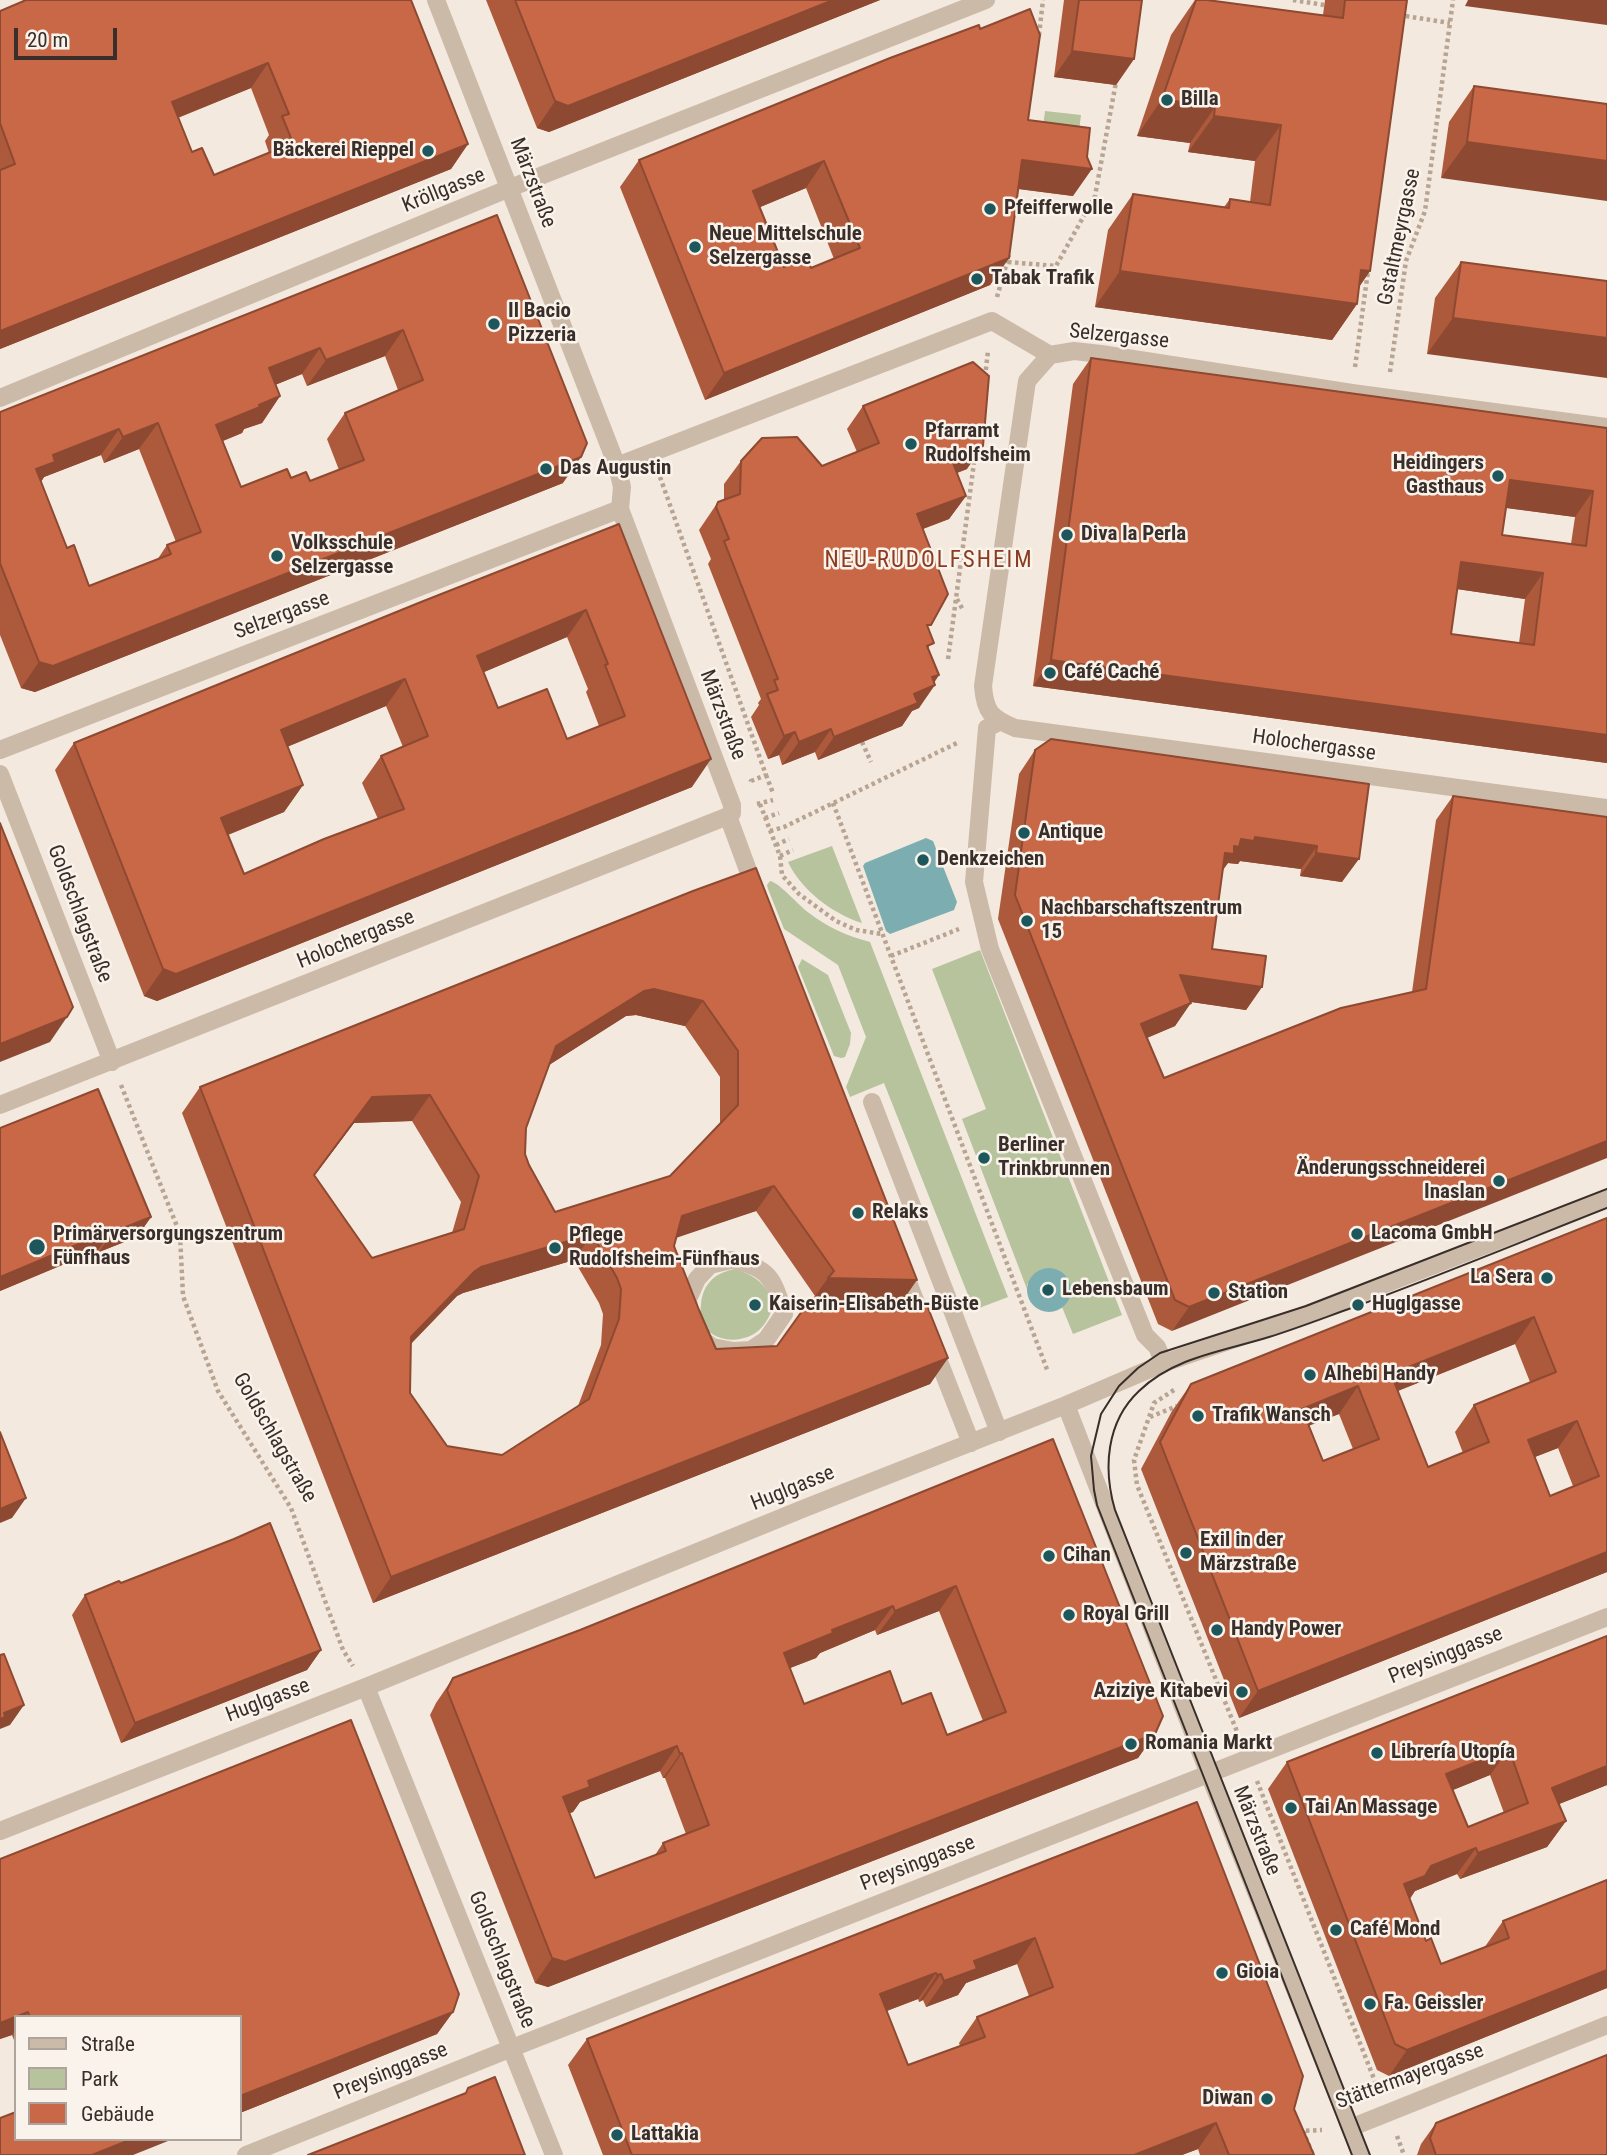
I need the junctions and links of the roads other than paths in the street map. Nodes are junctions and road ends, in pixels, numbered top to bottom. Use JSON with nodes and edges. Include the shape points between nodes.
{"nodes":[{"id":1,"x":436,"y":0,"type":"edge"},
{"id":2,"x":986,"y":0,"type":"edge"},
{"id":3,"x":510,"y":188,"type":"junction"},
{"id":4,"x":1051,"y":355,"type":"junction"},
{"id":5,"x":0,"y":398,"type":"edge"},
{"id":6,"x":1607,"y":427,"type":"edge"},
{"id":7,"x":617,"y":466,"type":"junction"},
{"id":8,"x":620,"y":509,"type":"junction"},
{"id":9,"x":1000,"y":726,"type":"junction"},
{"id":10,"x":0,"y":750,"type":"edge"},
{"id":11,"x":0,"y":774,"type":"edge"},
{"id":12,"x":1607,"y":808,"type":"edge"},
{"id":13,"x":728,"y":817,"type":"junction"},
{"id":14,"x":760,"y":902,"type":"edge"},
{"id":15,"x":112,"y":1062,"type":"junction"},
{"id":16,"x":872,"y":1102,"type":"dead end"},
{"id":17,"x":0,"y":1105,"type":"edge"},
{"id":18,"x":1607,"y":1198,"type":"edge"},
{"id":19,"x":898,"y":1254,"type":"edge"},
{"id":20,"x":793,"y":1315,"type":"joint"},
{"id":21,"x":900,"y":1318,"type":"edge"},
{"id":22,"x":922,"y":1318,"type":"junction"},
{"id":23,"x":1164,"y":1363,"type":"junction"},
{"id":24,"x":1066,"y":1405,"type":"junction"},
{"id":25,"x":999,"y":1432,"type":"junction"},
{"id":26,"x":971,"y":1443,"type":"junction"},
{"id":27,"x":1607,"y":1617,"type":"edge"},
{"id":28,"x":366,"y":1687,"type":"junction"},
{"id":29,"x":1209,"y":1774,"type":"junction"},
{"id":30,"x":0,"y":1831,"type":"edge"},
{"id":31,"x":1607,"y":2025,"type":"edge"},
{"id":32,"x":512,"y":2048,"type":"junction"},
{"id":33,"x":1350,"y":2128,"type":"junction"},
{"id":34,"x":246,"y":2155,"type":"edge"},
{"id":35,"x":554,"y":2155,"type":"edge"},
{"id":36,"x":1361,"y":2155,"type":"edge"}],
"edges":[{"from":1,"to":3,"type":"street","name":"Märzstraße"},
{"from":2,"to":3,"type":"street","name":"Kröllgasse"},
{"from":3,"to":5,"type":"street","name":"Kröllgasse"},
{"from":3,"to":7,"type":"street","name":"Märzstraße"},
{"from":4,"to":6,"type":"street","name":"Selzergasse","via":[[1074,351],[1101,354]]},
{"from":4,"to":7,"type":"street","name":"Selzergasse","via":[[992,321]]},
{"from":4,"to":9,"type":"street","via":[[1027,382],[983,686],[984,706]]},
{"from":7,"to":8,"type":"street","name":"Märzstraße","via":[[622,487]]},
{"from":8,"to":10,"type":"street","name":"Selzergasse"},
{"from":8,"to":13,"type":"street","name":"Märzstraße","via":[[732,805]]},
{"from":9,"to":12,"type":"street","name":"Holochergasse"},
{"from":9,"to":23,"type":"street","via":[[974,882],[990,949],[1145,1335]]},
{"from":11,"to":15,"type":"street","name":"Goldschlagstraße"},
{"from":13,"to":14,"type":"street","name":"Märzstraße"},
{"from":13,"to":15,"type":"street","name":"Holochergasse"},
{"from":15,"to":17,"type":"street","name":"Holochergasse"},
{"from":16,"to":25,"type":"street"},
{"from":18,"to":23,"type":"street","name":"Huglgasse","via":[[1302,1316]]},
{"from":19,"to":22,"type":"street"},
{"from":20,"to":20,"type":"street","via":[[768,1276],[752,1264],[731,1260],[710,1265],[688,1299],[691,1331],[712,1348],[751,1350]]},
{"from":21,"to":22,"type":"street"},
{"from":22,"to":26,"type":"street"},
{"from":23,"to":24,"type":"street","name":"Huglgasse"},
{"from":24,"to":25,"type":"street","name":"Huglgasse"},
{"from":24,"to":29,"type":"street","name":"Märzstraße"},
{"from":25,"to":26,"type":"street","name":"Huglgasse"},
{"from":26,"to":28,"type":"street","name":"Huglgasse"},
{"from":27,"to":29,"type":"street","name":"Preysinggasse"},
{"from":28,"to":30,"type":"street","name":"Huglgasse"},
{"from":28,"to":32,"type":"street","name":"Goldschlagstraße"},
{"from":29,"to":32,"type":"street","name":"Preysinggasse"},
{"from":29,"to":33,"type":"street","name":"Märzstraße"},
{"from":31,"to":33,"type":"street","name":"Stättermayergasse"},
{"from":32,"to":34,"type":"street","name":"Preysinggasse"},
{"from":32,"to":35,"type":"street","name":"Goldschlagstraße"},
{"from":33,"to":36,"type":"street","name":"Märzstraße"}]}
